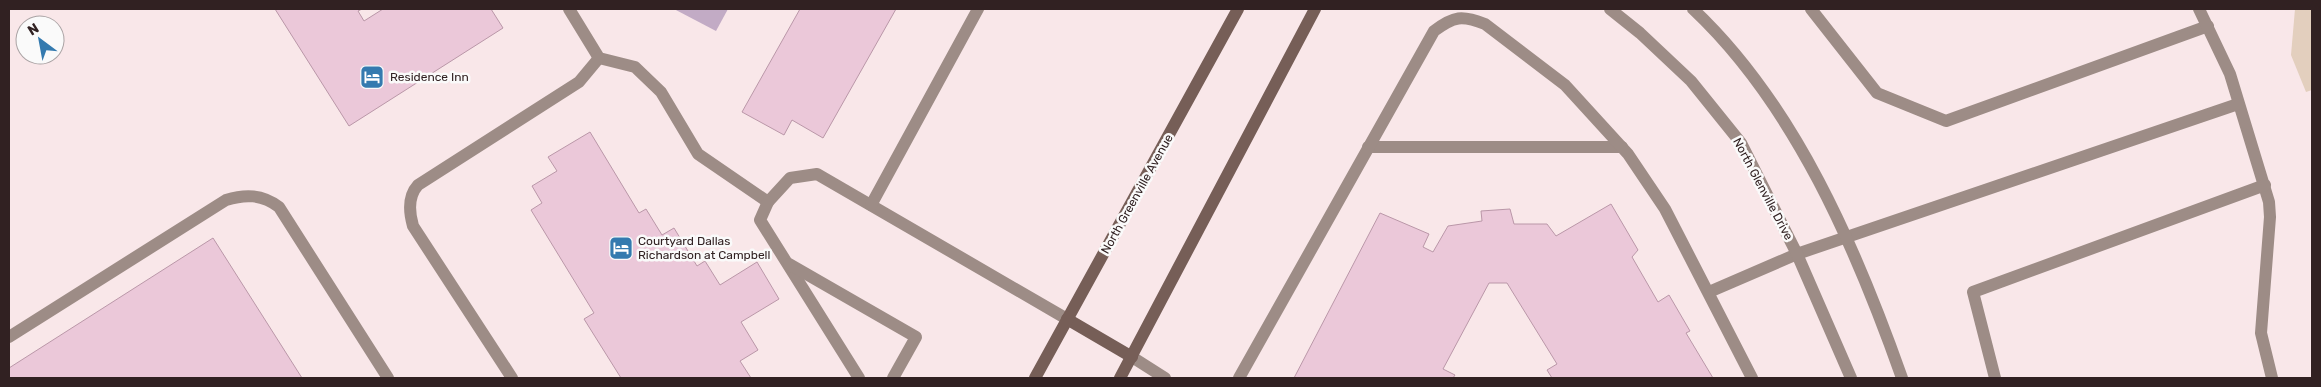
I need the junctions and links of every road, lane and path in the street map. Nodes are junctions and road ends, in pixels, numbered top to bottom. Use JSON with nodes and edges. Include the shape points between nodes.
{"nodes":[{"id":1,"x":569,"y":9,"type":"edge"},
{"id":2,"x":978,"y":9,"type":"edge"},
{"id":3,"x":1238,"y":9,"type":"edge"},
{"id":4,"x":1315,"y":9,"type":"edge"},
{"id":5,"x":1610,"y":9,"type":"edge"},
{"id":6,"x":1693,"y":9,"type":"edge"},
{"id":7,"x":1811,"y":9,"type":"edge"},
{"id":8,"x":2199,"y":9,"type":"edge"},
{"id":9,"x":2208,"y":26,"type":"junction"},
{"id":10,"x":599,"y":58,"type":"junction"},
{"id":11,"x":2238,"y":104,"type":"junction"},
{"id":12,"x":1368,"y":147,"type":"junction"},
{"id":13,"x":1622,"y":147,"type":"junction"},
{"id":14,"x":2265,"y":185,"type":"junction"},
{"id":15,"x":768,"y":202,"type":"junction"},
{"id":16,"x":871,"y":205,"type":"junction"},
{"id":17,"x":1847,"y":238,"type":"junction"},
{"id":18,"x":1797,"y":254,"type":"junction"},
{"id":19,"x":787,"y":263,"type":"junction"},
{"id":20,"x":1709,"y":292,"type":"junction"},
{"id":21,"x":1067,"y":319,"type":"junction"},
{"id":22,"x":9,"y":337,"type":"edge"},
{"id":23,"x":1132,"y":357,"type":"junction"},
{"id":24,"x":388,"y":378,"type":"edge"},
{"id":25,"x":512,"y":378,"type":"edge"},
{"id":26,"x":859,"y":378,"type":"edge"},
{"id":27,"x":893,"y":378,"type":"edge"},
{"id":28,"x":1035,"y":378,"type":"edge"},
{"id":29,"x":1120,"y":378,"type":"edge"},
{"id":30,"x":1165,"y":378,"type":"edge"},
{"id":31,"x":1239,"y":378,"type":"edge"},
{"id":32,"x":1752,"y":378,"type":"edge"},
{"id":33,"x":1851,"y":378,"type":"edge"},
{"id":34,"x":1902,"y":378,"type":"edge"},
{"id":35,"x":1995,"y":378,"type":"edge"},
{"id":36,"x":2272,"y":378,"type":"edge"}],
"edges":[{"from":1,"to":10,"type":"street"},
{"from":2,"to":16,"type":"street"},
{"from":3,"to":21,"type":"main road","name":"North Greenville Avenue"},
{"from":4,"to":23,"type":"main road"},
{"from":5,"to":18,"type":"street","name":"North Glenville Drive","via":[[1691,81],[1741,143]]},
{"from":6,"to":17,"type":"street","via":[[1758,82],[1797,145]]},
{"from":7,"to":9,"type":"street","via":[[1877,93],[1946,120]]},
{"from":8,"to":9,"type":"street"},
{"from":9,"to":11,"type":"street","via":[[2230,74]]},
{"from":10,"to":15,"type":"street","via":[[635,67],[661,92],[698,154]]},
{"from":10,"to":25,"type":"street","via":[[579,82],[418,185],[412,195],[413,226]]},
{"from":11,"to":14,"type":"street"},
{"from":11,"to":17,"type":"street"},
{"from":12,"to":13,"type":"street"},
{"from":12,"to":13,"type":"street","via":[[1434,31],[1450,19],[1469,18],[1485,24],[1565,85]]},
{"from":12,"to":31,"type":"street"},
{"from":13,"to":20,"type":"street","via":[[1665,208]]},
{"from":14,"to":35,"type":"street","via":[[1973,292]]},
{"from":14,"to":36,"type":"street","via":[[2270,217],[2261,333]]},
{"from":15,"to":16,"type":"street","via":[[790,178],[817,174]]},
{"from":15,"to":19,"type":"street","via":[[760,220]]},
{"from":16,"to":21,"type":"street"},
{"from":17,"to":18,"type":"street"},
{"from":17,"to":34,"type":"street","via":[[1876,303]]},
{"from":18,"to":20,"type":"street"},
{"from":18,"to":33,"type":"street","name":"North Glenville Drive"},
{"from":19,"to":26,"type":"street"},
{"from":19,"to":27,"type":"street","via":[[916,337]]},
{"from":20,"to":32,"type":"street"},
{"from":21,"to":23,"type":"main road"},
{"from":21,"to":28,"type":"main road","name":"North Greenville Avenue"},
{"from":22,"to":24,"type":"street","via":[[226,200],[249,195],[270,200],[279,207]]},
{"from":23,"to":29,"type":"main road"},
{"from":23,"to":30,"type":"street"}]}
